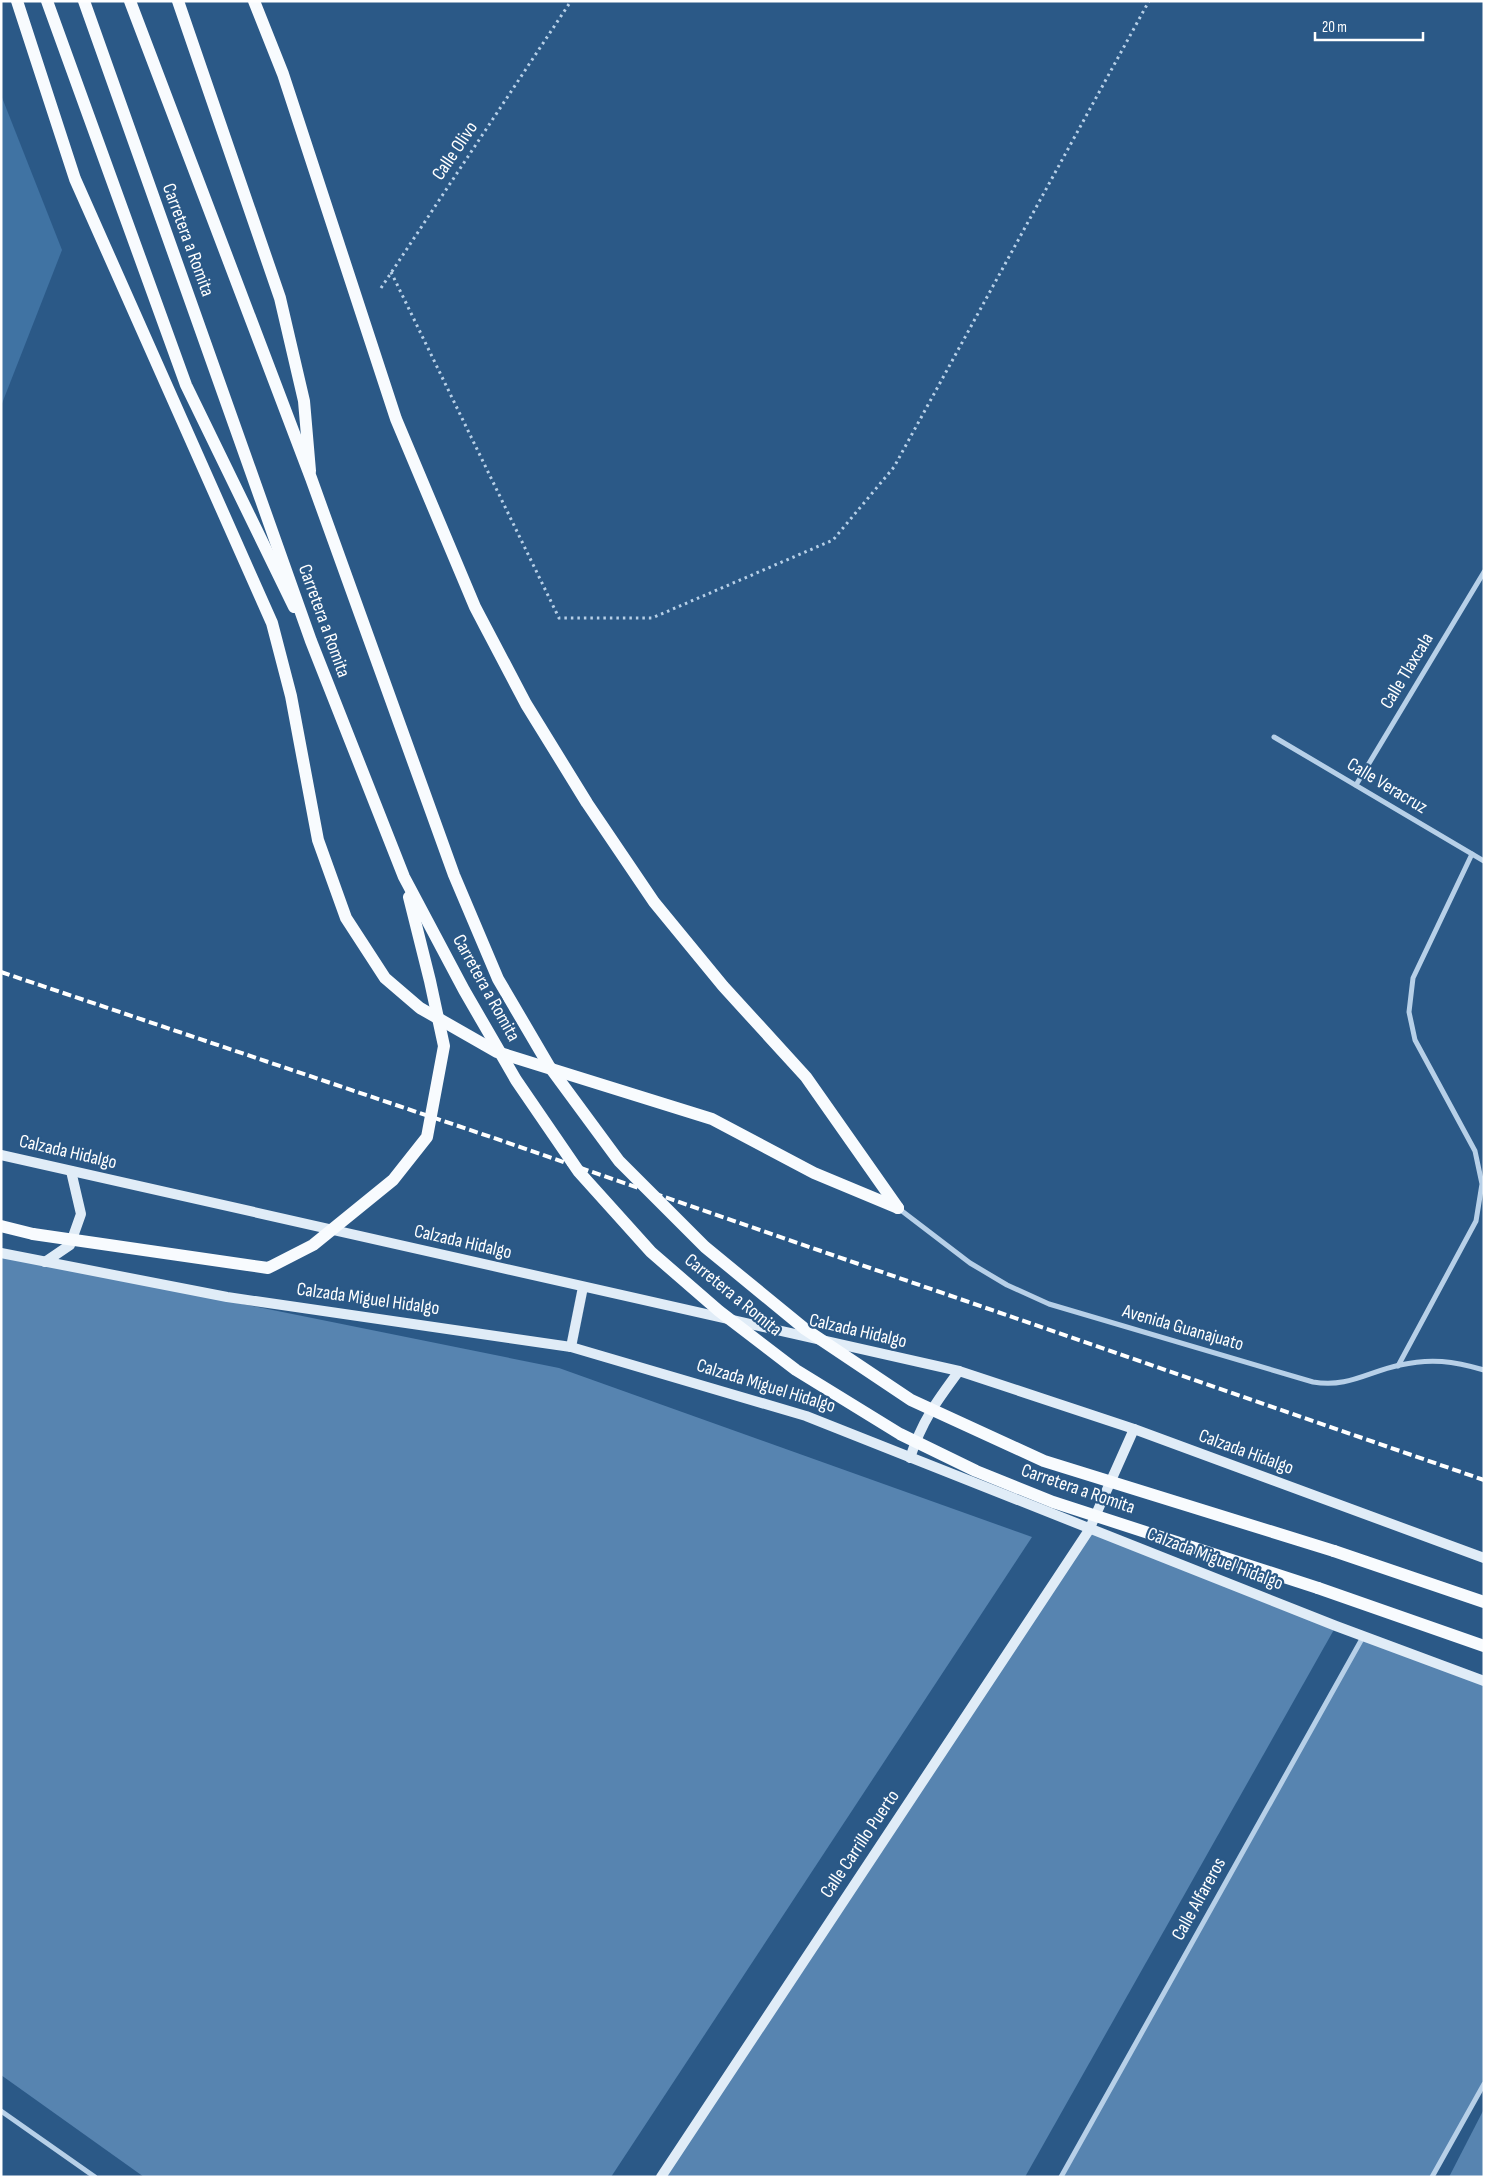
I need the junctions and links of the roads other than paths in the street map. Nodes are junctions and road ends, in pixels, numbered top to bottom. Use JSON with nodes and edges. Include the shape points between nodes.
{"nodes":[{"id":1,"x":17,"y":1,"type":"edge"},
{"id":2,"x":47,"y":1,"type":"edge"},
{"id":3,"x":84,"y":1,"type":"edge"},
{"id":4,"x":130,"y":1,"type":"edge"},
{"id":5,"x":178,"y":1,"type":"edge"},
{"id":6,"x":254,"y":1,"type":"edge"},
{"id":7,"x":311,"y":478,"type":"junction"},
{"id":8,"x":1484,"y":572,"type":"edge"},
{"id":9,"x":1478,"y":582,"type":"junction"},
{"id":10,"x":1484,"y":586,"type":"edge"},
{"id":11,"x":310,"y":641,"type":"junction"},
{"id":12,"x":1274,"y":737,"type":"dead end"},
{"id":13,"x":1356,"y":785,"type":"junction"},
{"id":14,"x":1472,"y":854,"type":"junction"},
{"id":15,"x":1484,"y":861,"type":"edge"},
{"id":16,"x":404,"y":877,"type":"junction"},
{"id":17,"x":1,"y":1155,"type":"edge"},
{"id":18,"x":71,"y":1171,"type":"junction"},
{"id":19,"x":898,"y":1208,"type":"junction"},
{"id":20,"x":1,"y":1226,"type":"edge"},
{"id":21,"x":1,"y":1253,"type":"edge"},
{"id":22,"x":45,"y":1262,"type":"junction"},
{"id":23,"x":583,"y":1287,"type":"junction"},
{"id":24,"x":571,"y":1348,"type":"junction"},
{"id":25,"x":1398,"y":1366,"type":"junction"},
{"id":26,"x":1484,"y":1370,"type":"edge"},
{"id":27,"x":959,"y":1372,"type":"junction"},
{"id":28,"x":1134,"y":1430,"type":"junction"},
{"id":29,"x":910,"y":1458,"type":"junction"},
{"id":30,"x":1089,"y":1530,"type":"junction"},
{"id":31,"x":1484,"y":1558,"type":"edge"},
{"id":32,"x":1484,"y":1602,"type":"edge"},
{"id":33,"x":1363,"y":1637,"type":"junction"},
{"id":34,"x":1484,"y":1646,"type":"edge"},
{"id":35,"x":1484,"y":1681,"type":"edge"},
{"id":36,"x":1484,"y":2084,"type":"edge"},
{"id":37,"x":1,"y":2111,"type":"edge"},
{"id":38,"x":95,"y":2177,"type":"edge"},
{"id":39,"x":660,"y":2177,"type":"edge"},
{"id":40,"x":1061,"y":2177,"type":"edge"},
{"id":41,"x":1432,"y":2177,"type":"edge"}],
"edges":[{"from":1,"to":19,"type":"main road","via":[[75,178],[272,623],[291,696],[318,840],[346,918],[385,978],[420,1008],[497,1052],[712,1119],[814,1173]]},
{"from":2,"to":11,"type":"main road","bridge":true,"via":[[186,385]]},
{"from":3,"to":11,"type":"main road","name":"Carretera a Romita","bridge":true},
{"from":4,"to":7,"type":"main road","name":"Carretera a Romita","bridge":true},
{"from":5,"to":7,"type":"main road","bridge":true,"via":[[280,298],[304,400]]},
{"from":6,"to":19,"type":"main road","via":[[283,74],[396,419],[475,607],[526,704],[587,803],[654,902],[723,986],[806,1076]]},
{"from":7,"to":32,"type":"main road","name":"Carretera a Romita","bridge":true,"via":[[454,875],[498,979],[549,1066],[619,1160],[705,1247],[805,1329],[911,1400],[1044,1462],[1334,1551]]},
{"from":8,"to":9,"type":"street","name":"Calle Tlaxcala"},
{"from":9,"to":10,"type":"street"},
{"from":9,"to":13,"type":"street","name":"Calle Tlaxcala"},
{"from":11,"to":16,"type":"main road","name":"Carretera a Romita","bridge":true},
{"from":12,"to":13,"type":"street","name":"Calle Veracruz"},
{"from":13,"to":14,"type":"street","name":"Calle Veracruz"},
{"from":14,"to":15,"type":"street","name":"Calle Veracruz"},
{"from":14,"to":25,"type":"street","via":[[1413,978],[1409,1012],[1415,1040],[1475,1150],[1482,1184],[1476,1221]]},
{"from":16,"to":20,"type":"main road","bridge":true,"via":[[444,1046],[427,1137],[393,1180],[313,1245],[268,1268],[32,1234]]},
{"from":16,"to":34,"type":"main road","name":"Carretera a Romita","bridge":true,"via":[[516,1080],[579,1172],[651,1252],[719,1311],[796,1370],[900,1434],[976,1471],[1053,1502]]},
{"from":17,"to":18,"type":"street","name":"Calzada Hidalgo"},
{"from":18,"to":22,"type":"street","via":[[81,1214],[70,1245]]},
{"from":18,"to":23,"type":"street","name":"Calzada Hidalgo"},
{"from":19,"to":25,"type":"street","name":"Avenida Guanajuato","via":[[970,1263],[1007,1285],[1050,1304],[1313,1382],[1331,1385]]},
{"from":21,"to":22,"type":"street","name":"Calzada Miguel Hidalgo"},
{"from":22,"to":24,"type":"street","name":"Calzada Miguel Hidalgo","via":[[227,1297]]},
{"from":23,"to":24,"type":"street"},
{"from":23,"to":27,"type":"street","name":"Calzada Hidalgo"},
{"from":24,"to":29,"type":"street","name":"Calzada Miguel Hidalgo","via":[[806,1416]]},
{"from":25,"to":26,"type":"street","name":"Avenida Guanajuato","via":[[1441,1360]]},
{"from":27,"to":28,"type":"street","name":"Calzada Hidalgo"},
{"from":27,"to":29,"type":"street","via":[[920,1429]]},
{"from":28,"to":30,"type":"street","name":"Calle Carrillo Puerto"},
{"from":28,"to":31,"type":"street","name":"Calzada Hidalgo"},
{"from":29,"to":30,"type":"street","name":"Calzada Miguel Hidalgo"},
{"from":30,"to":33,"type":"street","name":"Calzada Miguel Hidalgo"},
{"from":30,"to":39,"type":"street","name":"Calle Carrillo Puerto"},
{"from":33,"to":35,"type":"street","name":"Calzada Miguel Hidalgo"},
{"from":33,"to":40,"type":"street","name":"Calle Alfareros"},
{"from":36,"to":41,"type":"street"},
{"from":37,"to":38,"type":"street"}]}
